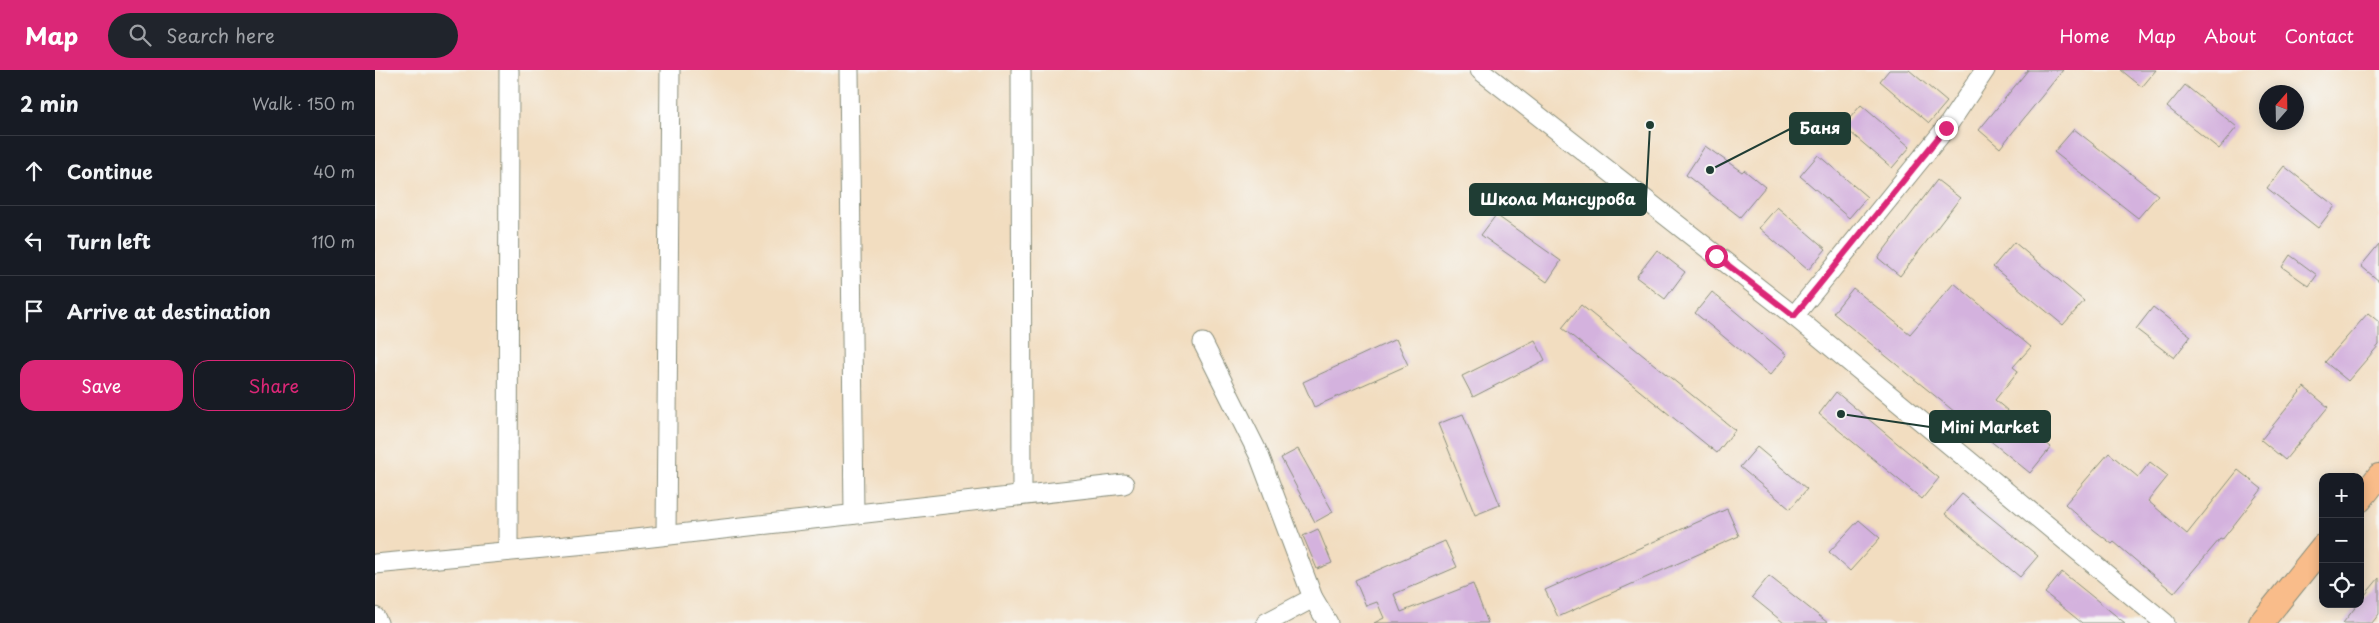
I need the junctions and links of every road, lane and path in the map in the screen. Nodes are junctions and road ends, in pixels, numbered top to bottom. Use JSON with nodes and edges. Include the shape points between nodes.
{"nodes":[{"id":1,"x":509,"y":70,"type":"edge"},
{"id":2,"x":670,"y":70,"type":"edge"},
{"id":3,"x":849,"y":70,"type":"edge"},
{"id":4,"x":1021,"y":70,"type":"edge"},
{"id":5,"x":1480,"y":70,"type":"edge"},
{"id":6,"x":1985,"y":70,"type":"edge"},
{"id":7,"x":1794,"y":316,"type":"junction"},
{"id":8,"x":1203,"y":343,"type":"dead end"},
{"id":9,"x":2379,"y":476,"type":"edge"},
{"id":10,"x":1124,"y":484,"type":"dead end"},
{"id":11,"x":1022,"y":495,"type":"junction"},
{"id":12,"x":2364,"y":495,"type":"edge"},
{"id":13,"x":854,"y":514,"type":"junction"},
{"id":14,"x":665,"y":535,"type":"junction"},
{"id":15,"x":508,"y":551,"type":"junction"},
{"id":16,"x":2319,"y":551,"type":"edge"},
{"id":17,"x":375,"y":564,"type":"edge"},
{"id":18,"x":1313,"y":598,"type":"junction"},
{"id":19,"x":375,"y":617,"type":"edge"},
{"id":20,"x":379,"y":623,"type":"edge"},
{"id":21,"x":1266,"y":623,"type":"edge"},
{"id":22,"x":1328,"y":623,"type":"edge"},
{"id":23,"x":2165,"y":623,"type":"edge"},
{"id":24,"x":2261,"y":623,"type":"edge"}],
"edges":[{"from":1,"to":15,"type":"street"},
{"from":2,"to":14,"type":"street"},
{"from":3,"to":13,"type":"street"},
{"from":4,"to":11,"type":"street"},
{"from":5,"to":7,"type":"street"},
{"from":6,"to":7,"type":"street","via":[[1946,128]]},
{"from":7,"to":23,"type":"street"},
{"from":8,"to":18,"type":"street","via":[[1259,455]]},
{"from":9,"to":12,"type":"main road"},
{"from":10,"to":11,"type":"street"},
{"from":11,"to":13,"type":"street"},
{"from":13,"to":14,"type":"street"},
{"from":14,"to":15,"type":"street"},
{"from":15,"to":17,"type":"street"},
{"from":16,"to":24,"type":"main road"},
{"from":18,"to":21,"type":"street"},
{"from":18,"to":22,"type":"street"},
{"from":19,"to":20,"type":"street"}]}
